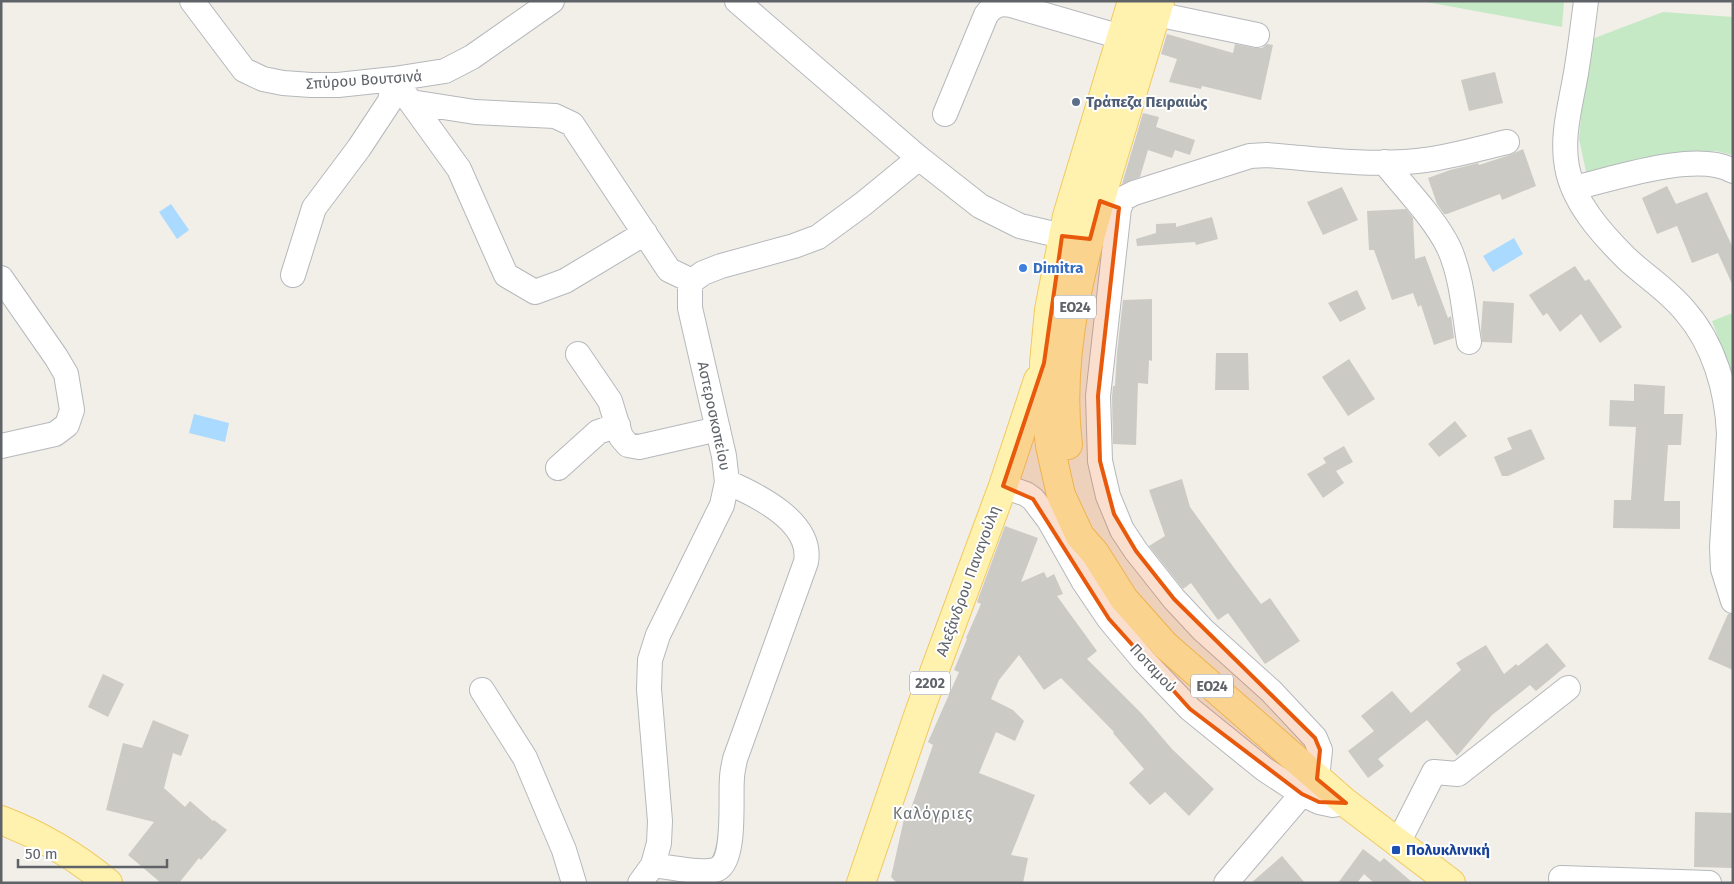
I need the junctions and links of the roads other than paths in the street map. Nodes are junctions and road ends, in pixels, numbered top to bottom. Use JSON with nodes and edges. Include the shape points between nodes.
{"nodes":[{"id":1,"x":192,"y":1,"type":"edge"},
{"id":2,"x":552,"y":1,"type":"edge"},
{"id":3,"x":737,"y":1,"type":"edge"},
{"id":4,"x":1132,"y":1,"type":"edge"},
{"id":5,"x":1586,"y":1,"type":"edge"},
{"id":6,"x":1158,"y":7,"type":"edge"},
{"id":7,"x":1257,"y":35,"type":"dead end"},
{"id":8,"x":1121,"y":37,"type":"junction"},
{"id":9,"x":394,"y":79,"type":"junction"},
{"id":10,"x":411,"y":102,"type":"junction"},
{"id":11,"x":945,"y":114,"type":"dead end"},
{"id":12,"x":1507,"y":142,"type":"dead end"},
{"id":13,"x":919,"y":158,"type":"junction"},
{"id":14,"x":1384,"y":162,"type":"junction"},
{"id":15,"x":1733,"y":171,"type":"edge"},
{"id":16,"x":1574,"y":188,"type":"junction"},
{"id":17,"x":1110,"y":204,"type":"junction"},
{"id":18,"x":645,"y":233,"type":"junction"},
{"id":19,"x":1062,"y":236,"type":"junction"},
{"id":20,"x":1090,"y":239,"type":"junction"},
{"id":21,"x":293,"y":275,"type":"dead end"},
{"id":22,"x":1,"y":278,"type":"edge"},
{"id":23,"x":692,"y":281,"type":"junction"},
{"id":24,"x":1469,"y":342,"type":"dead end"},
{"id":25,"x":578,"y":354,"type":"dead end"},
{"id":26,"x":1044,"y":363,"type":"junction"},
{"id":27,"x":618,"y":425,"type":"junction"},
{"id":28,"x":718,"y":428,"type":"junction"},
{"id":29,"x":1,"y":446,"type":"edge"},
{"id":30,"x":1730,"y":465,"type":"edge"},
{"id":31,"x":558,"y":468,"type":"dead end"},
{"id":32,"x":727,"y":482,"type":"junction"},
{"id":33,"x":1003,"y":486,"type":"junction"},
{"id":34,"x":1728,"y":548,"type":"edge"},
{"id":35,"x":1095,"y":553,"type":"junction"},
{"id":36,"x":1733,"y":601,"type":"edge"},
{"id":37,"x":1568,"y":688,"type":"dead end"},
{"id":38,"x":482,"y":690,"type":"dead end"},
{"id":39,"x":1310,"y":786,"type":"junction"},
{"id":40,"x":1,"y":820,"type":"edge"},
{"id":41,"x":1398,"y":843,"type":"junction"},
{"id":42,"x":646,"y":874,"type":"edge"},
{"id":43,"x":1561,"y":878,"type":"dead end"},
{"id":44,"x":108,"y":883,"type":"edge"},
{"id":45,"x":574,"y":883,"type":"edge"},
{"id":46,"x":862,"y":883,"type":"edge"},
{"id":47,"x":1226,"y":883,"type":"edge"},
{"id":48,"x":1451,"y":883,"type":"edge"},
{"id":49,"x":1710,"y":883,"type":"edge"}],
"edges":[{"from":1,"to":9,"type":"street","name":"Σπύρου Βουτσινά","via":[[234,59],[256,77],[310,85]]},
{"from":2,"to":9,"type":"street","name":"Σπύρου Βουτσινά","via":[[459,65],[437,74]]},
{"from":3,"to":13,"type":"street"},
{"from":4,"to":8,"type":"main road","number":"ΕΟ24"},
{"from":5,"to":16,"type":"street","via":[[1565,145],[1567,167]]},
{"from":6,"to":7,"type":"street"},
{"from":6,"to":17,"type":"main road","number":"ΕΟ24"},
{"from":8,"to":11,"type":"street","via":[[1011,5],[992,7]]},
{"from":8,"to":19,"type":"main road","number":"ΕΟ24"},
{"from":9,"to":10,"type":"street"},
{"from":9,"to":21,"type":"street","via":[[390,101],[314,208]]},
{"from":10,"to":18,"type":"street","via":[[476,112],[555,116],[572,124]]},
{"from":10,"to":18,"type":"street","via":[[459,169],[506,275],[535,292],[565,281]]},
{"from":12,"to":14,"type":"street","via":[[1446,157]]},
{"from":13,"to":19,"type":"street","via":[[994,214],[1020,226]]},
{"from":13,"to":23,"type":"street","via":[[818,237],[721,266]]},
{"from":14,"to":17,"type":"street","via":[[1250,156],[1134,193]]},
{"from":14,"to":24,"type":"street","via":[[1431,220],[1450,250],[1457,271]]},
{"from":15,"to":16,"type":"street","via":[[1726,166],[1706,162],[1673,164]]},
{"from":16,"to":30,"type":"street","via":[[1588,216],[1626,258],[1684,310],[1707,344],[1727,407]]},
{"from":17,"to":20,"type":"main road","number":"ΕΟ24"},
{"from":17,"to":39,"type":"street","via":[[1098,396],[1100,461],[1108,496],[1122,530],[1174,599],[1203,630],[1271,691],[1315,738],[1320,750]]},
{"from":18,"to":23,"type":"street","via":[[670,270]]},
{"from":19,"to":20,"type":"street"},
{"from":19,"to":26,"type":"main road","number":"ΕΟ24"},
{"from":20,"to":35,"type":"main road","number":"ΕΟ24","via":[[1068,346],[1065,410],[1071,464]]},
{"from":22,"to":29,"type":"street","via":[[66,374],[72,410],[67,425],[55,434]]},
{"from":23,"to":28,"type":"street","name":"Αστεροσκοπείου","via":[[690,308]]},
{"from":25,"to":27,"type":"street","via":[[610,401]]},
{"from":26,"to":33,"type":"main road","name":"Αλεξάνδρου Παναγούλη","number":"2202"},
{"from":26,"to":35,"type":"main road","number":"ΕΟ24","via":[[1047,424],[1054,470],[1061,495],[1080,536]]},
{"from":27,"to":28,"type":"street","via":[[624,442],[633,447]]},
{"from":27,"to":31,"type":"street","via":[[598,432]]},
{"from":28,"to":32,"type":"street","name":"Αστεροσκοπείου"},
{"from":30,"to":34,"type":"street"},
{"from":32,"to":42,"type":"street","name":"Αστεροσκοπείου","via":[[722,505],[658,635],[650,660],[649,689],[660,822],[659,843]]},
{"from":32,"to":42,"type":"street","via":[[767,503],[796,527],[807,547],[806,562],[735,759],[731,837],[724,863],[705,872]]},
{"from":33,"to":39,"type":"street","name":"Ποταμού","via":[[1034,499],[1109,619],[1184,702],[1264,769]]},
{"from":33,"to":46,"type":"main road","name":"Αλεξάνδρου Παναγούλη","number":"2202","via":[[920,710]]},
{"from":34,"to":36,"type":"street","via":[[1723,569]]},
{"from":35,"to":39,"type":"main road","number":"ΕΟ24","via":[[1124,599],[1165,645]]},
{"from":37,"to":41,"type":"street","via":[[1458,774],[1434,772]]},
{"from":38,"to":45,"type":"street","via":[[525,758],[564,850]]},
{"from":39,"to":41,"type":"main road","number":"ΕΟ24","via":[[1346,803]]},
{"from":39,"to":47,"type":"street"},
{"from":40,"to":44,"type":"main road","via":[[63,850]]},
{"from":41,"to":48,"type":"main road","number":"ΕΟ24"},
{"from":43,"to":49,"type":"street"}]}
